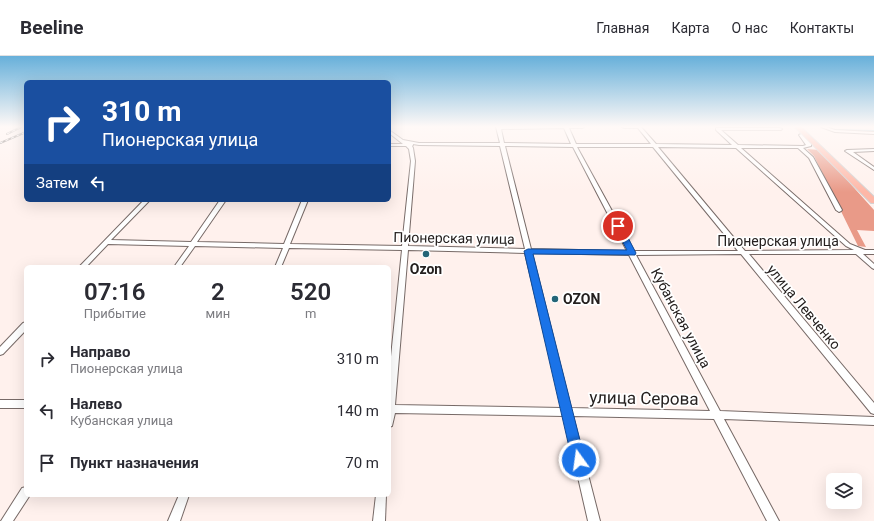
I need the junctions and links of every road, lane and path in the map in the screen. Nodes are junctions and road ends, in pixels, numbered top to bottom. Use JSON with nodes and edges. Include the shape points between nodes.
{"nodes":[{"id":1,"x":411,"y":149,"type":"edge"},
{"id":2,"x":503,"y":149,"type":"edge"},
{"id":3,"x":577,"y":149,"type":"edge"},
{"id":4,"x":656,"y":149,"type":"edge"},
{"id":5,"x":738,"y":149,"type":"edge"},
{"id":6,"x":803,"y":149,"type":"edge"},
{"id":7,"x":820,"y":149,"type":"edge"},
{"id":8,"x":827,"y":149,"type":"edge"},
{"id":9,"x":874,"y":150,"type":"edge"},
{"id":10,"x":874,"y":169,"type":"edge"},
{"id":11,"x":874,"y":194,"type":"edge"},
{"id":12,"x":874,"y":201,"type":"edge"},
{"id":13,"x":145,"y":202,"type":"edge"},
{"id":14,"x":222,"y":202,"type":"edge"},
{"id":15,"x":304,"y":202,"type":"edge"},
{"id":16,"x":839,"y":210,"type":"dead end"},
{"id":17,"x":106,"y":242,"type":"junction"},
{"id":18,"x":193,"y":244,"type":"junction"},
{"id":19,"x":286,"y":246,"type":"junction"},
{"id":20,"x":850,"y":246,"type":"junction"},
{"id":21,"x":406,"y":249,"type":"junction"},
{"id":22,"x":528,"y":251,"type":"junction"},
{"id":23,"x":872,"y":252,"type":"edge"},
{"id":24,"x":632,"y":253,"type":"junction"},
{"id":25,"x":744,"y":253,"type":"junction"},
{"id":26,"x":858,"y":253,"type":"junction"},
{"id":27,"x":84,"y":265,"type":"edge"},
{"id":28,"x":178,"y":265,"type":"edge"},
{"id":29,"x":279,"y":265,"type":"edge"},
{"id":30,"x":874,"y":267,"type":"edge"},
{"id":31,"x":24,"y":327,"type":"edge"},
{"id":32,"x":0,"y":352,"type":"edge"},
{"id":33,"x":391,"y":399,"type":"edge"},
{"id":34,"x":0,"y":404,"type":"edge"},
{"id":35,"x":24,"y":404,"type":"edge"},
{"id":36,"x":391,"y":409,"type":"edge"},
{"id":37,"x":874,"y":410,"type":"edge"},
{"id":38,"x":567,"y":413,"type":"junction"},
{"id":39,"x":717,"y":415,"type":"junction"},
{"id":40,"x":874,"y":421,"type":"edge"},
{"id":41,"x":24,"y":495,"type":"edge"},
{"id":42,"x":183,"y":497,"type":"edge"},
{"id":43,"x":381,"y":497,"type":"edge"},
{"id":44,"x":7,"y":521,"type":"edge"},
{"id":45,"x":174,"y":521,"type":"edge"},
{"id":46,"x":379,"y":521,"type":"edge"},
{"id":47,"x":594,"y":521,"type":"edge"},
{"id":48,"x":772,"y":521,"type":"edge"}],
"edges":[{"from":1,"to":21,"type":"street","via":[[413,168]]},
{"from":2,"to":22,"type":"street"},
{"from":3,"to":24,"type":"street","name":"Кубанская улица"},
{"from":4,"to":25,"type":"street","name":"улица Левченко"},
{"from":5,"to":20,"type":"street"},
{"from":6,"to":16,"type":"street","via":[[811,157]]},
{"from":7,"to":12,"type":"highway"},
{"from":8,"to":11,"type":"highway"},
{"from":9,"to":10,"type":"street","via":[[848,151]]},
{"from":13,"to":17,"type":"street"},
{"from":14,"to":18,"type":"street"},
{"from":15,"to":19,"type":"street"},
{"from":17,"to":18,"type":"street","name":"Пионерская улица"},
{"from":17,"to":27,"type":"street"},
{"from":18,"to":19,"type":"street","name":"Пионерская улица"},
{"from":18,"to":28,"type":"street"},
{"from":19,"to":21,"type":"street","name":"Пионерская улица"},
{"from":19,"to":29,"type":"street"},
{"from":20,"to":23,"type":"street"},
{"from":20,"to":26,"type":"street"},
{"from":21,"to":22,"type":"street","name":"Пионерская улица"},
{"from":21,"to":33,"type":"street"},
{"from":22,"to":24,"type":"street","name":"Пионерская улица"},
{"from":22,"to":38,"type":"street"},
{"from":23,"to":26,"type":"street","name":"Пионерская улица"},
{"from":24,"to":25,"type":"street","name":"Пионерская улица"},
{"from":24,"to":39,"type":"street","name":"Кубанская улица"},
{"from":25,"to":26,"type":"street","name":"Пионерская улица"},
{"from":25,"to":37,"type":"street","name":"улица Левченко"},
{"from":26,"to":30,"type":"street"},
{"from":31,"to":32,"type":"street"},
{"from":34,"to":35,"type":"street"},
{"from":36,"to":38,"type":"street","name":"улица Серова"},
{"from":38,"to":39,"type":"street","name":"улица Серова"},
{"from":38,"to":47,"type":"street"},
{"from":39,"to":40,"type":"street","name":"улица Серова"},
{"from":39,"to":48,"type":"street","name":"Кубанская улица"},
{"from":41,"to":44,"type":"street"},
{"from":42,"to":45,"type":"street"},
{"from":43,"to":46,"type":"street"}]}
